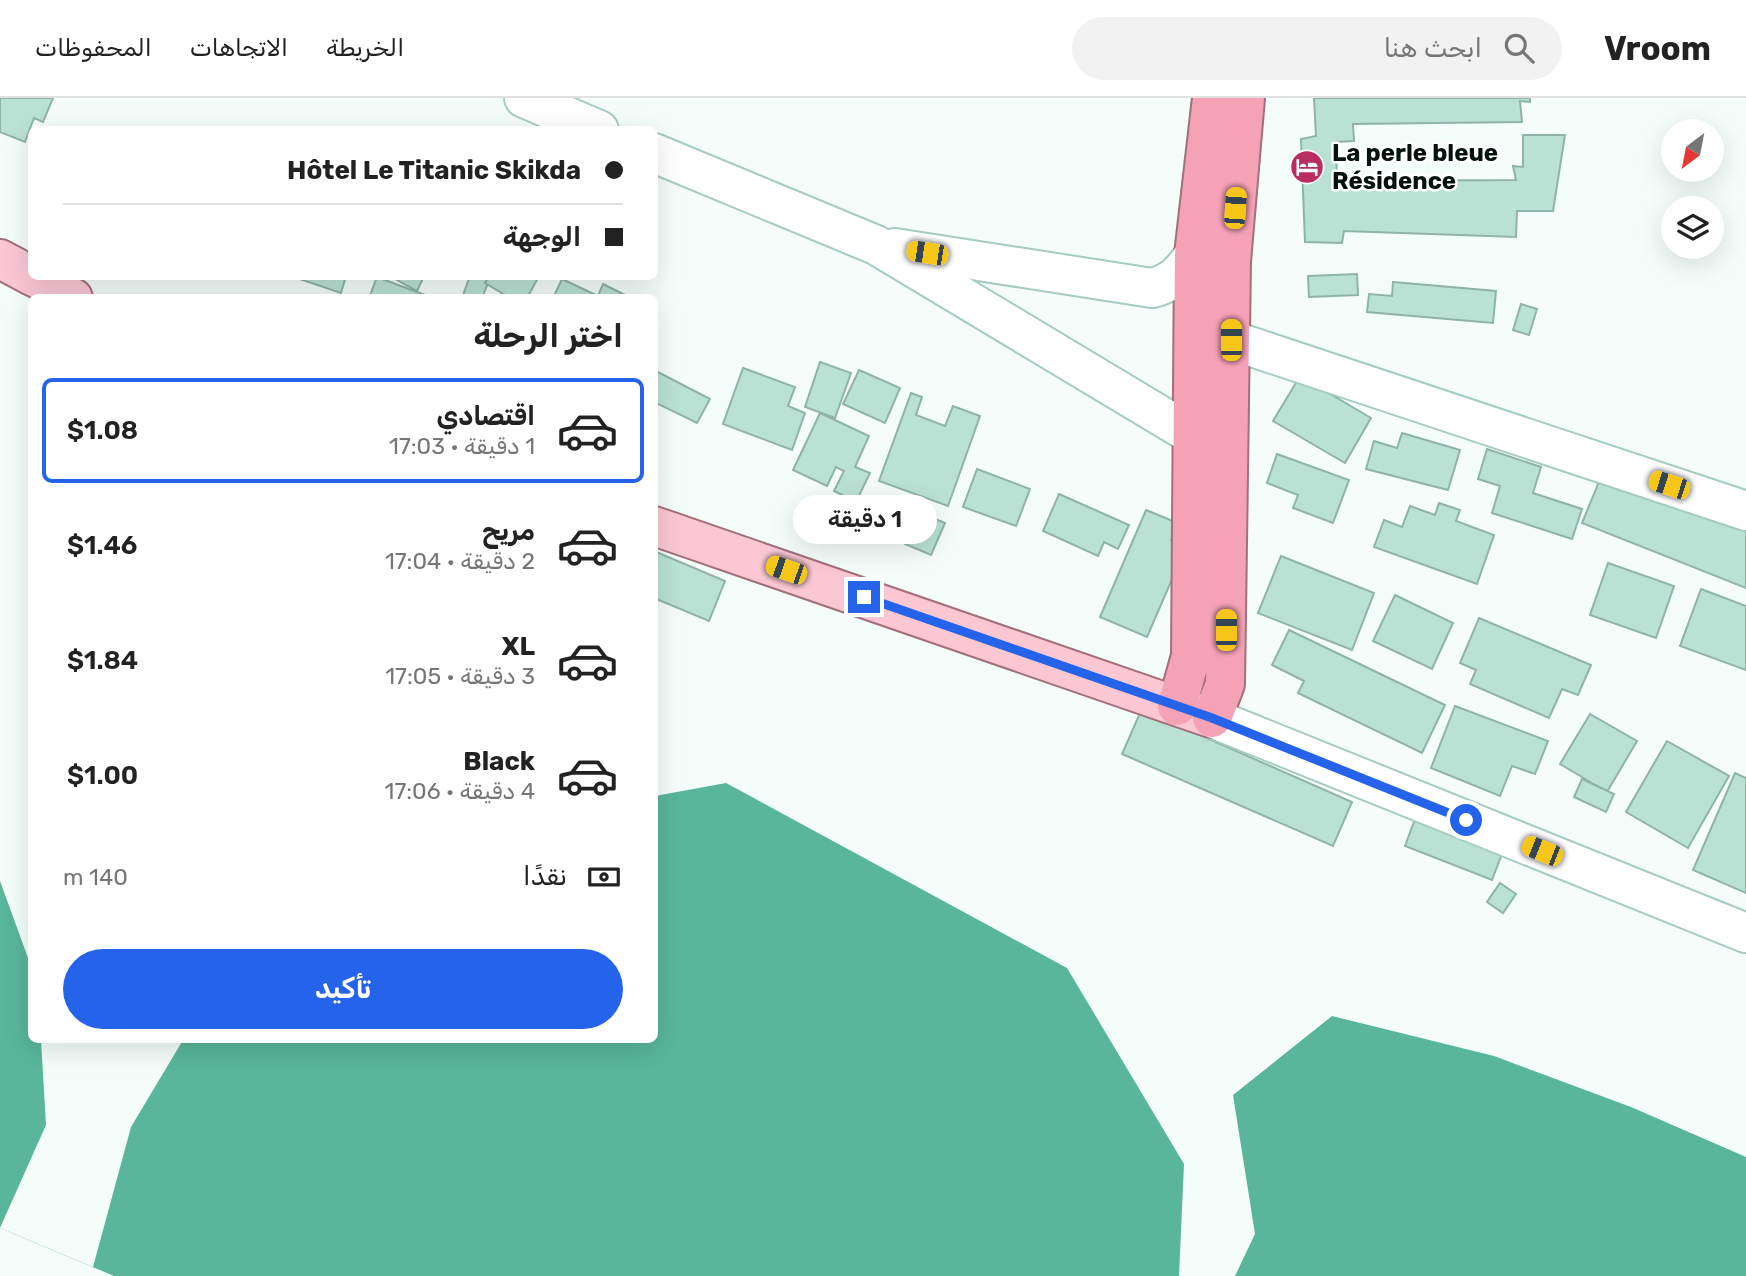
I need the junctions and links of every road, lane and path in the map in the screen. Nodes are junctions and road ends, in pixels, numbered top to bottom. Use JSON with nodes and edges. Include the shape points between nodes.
{"nodes":[{"id":1,"x":524,"y":98,"type":"edge"},
{"id":2,"x":1212,"y":98,"type":"edge"},
{"id":3,"x":1245,"y":98,"type":"edge"},
{"id":4,"x":590,"y":126,"type":"edge"},
{"id":5,"x":658,"y":155,"type":"edge"},
{"id":6,"x":876,"y":245,"type":"junction"},
{"id":7,"x":1194,"y":255,"type":"junction"},
{"id":8,"x":0,"y":260,"type":"edge"},
{"id":9,"x":28,"y":274,"type":"edge"},
{"id":10,"x":39,"y":280,"type":"edge"},
{"id":11,"x":66,"y":294,"type":"edge"},
{"id":12,"x":1193,"y":323,"type":"junction"},
{"id":13,"x":1231,"y":340,"type":"junction"},
{"id":14,"x":1191,"y":434,"type":"junction"},
{"id":15,"x":1228,"y":442,"type":"junction"},
{"id":16,"x":1746,"y":511,"type":"edge"},
{"id":17,"x":658,"y":527,"type":"edge"},
{"id":18,"x":1194,"y":712,"type":"junction"},
{"id":19,"x":1746,"y":933,"type":"edge"}],
"edges":[{"from":1,"to":4,"type":"street"},
{"from":2,"to":7,"type":"highway"},
{"from":3,"to":13,"type":"highway","via":[[1231,261]]},
{"from":5,"to":6,"type":"street"},
{"from":6,"to":7,"type":"street","via":[[1152,288],[1166,285],[1180,274]]},
{"from":6,"to":14,"type":"street"},
{"from":7,"to":12,"type":"highway"},
{"from":8,"to":9,"type":"main road"},
{"from":10,"to":11,"type":"main road"},
{"from":12,"to":13,"type":"street"},
{"from":12,"to":14,"type":"highway"},
{"from":13,"to":15,"type":"highway"},
{"from":13,"to":16,"type":"street"},
{"from":14,"to":15,"type":"street"},
{"from":14,"to":18,"type":"highway"},
{"from":15,"to":18,"type":"highway","via":[[1225,684]]},
{"from":17,"to":18,"type":"main road"},
{"from":18,"to":19,"type":"street"}]}
